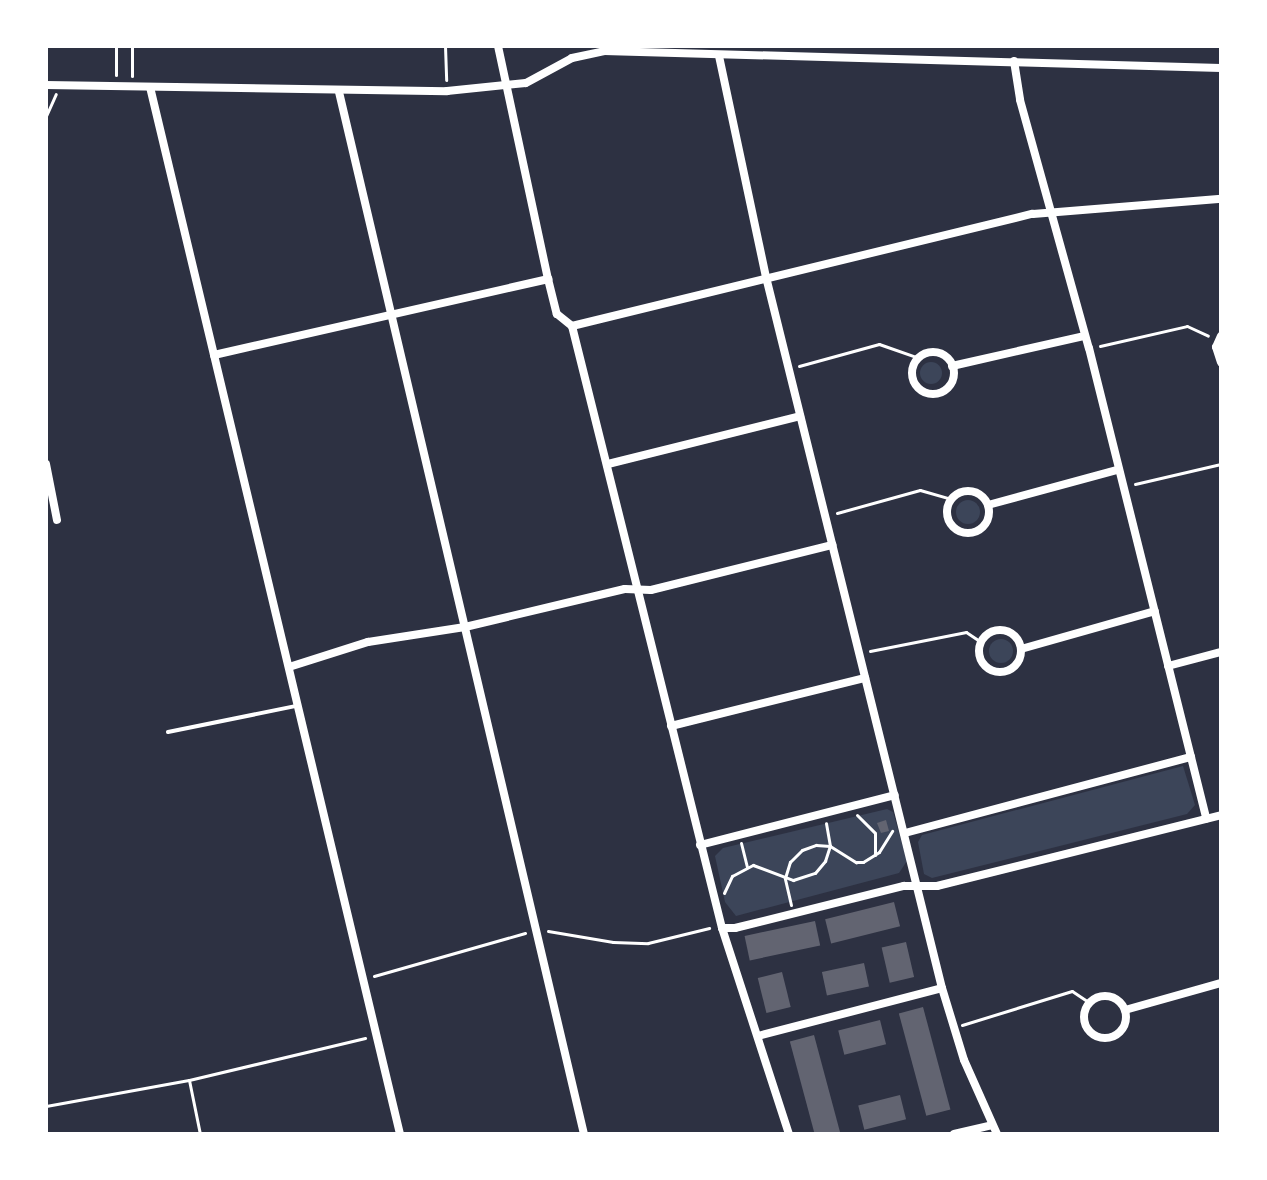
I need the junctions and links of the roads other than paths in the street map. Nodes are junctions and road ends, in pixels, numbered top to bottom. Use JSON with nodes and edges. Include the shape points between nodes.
{"nodes":[{"id":1,"x":498,"y":46,"type":"edge"},
{"id":2,"x":719,"y":56,"type":"junction"},
{"id":3,"x":1014,"y":61,"type":"junction"},
{"id":4,"x":1221,"y":68,"type":"edge"},
{"id":5,"x":46,"y":85,"type":"edge"},
{"id":6,"x":150,"y":87,"type":"junction"},
{"id":7,"x":507,"y":87,"type":"junction"},
{"id":8,"x":339,"y":92,"type":"junction"},
{"id":9,"x":1221,"y":199,"type":"edge"},
{"id":10,"x":1051,"y":213,"type":"junction"},
{"id":11,"x":766,"y":277,"type":"junction"},
{"id":12,"x":548,"y":279,"type":"junction"},
{"id":13,"x":391,"y":313,"type":"junction"},
{"id":14,"x":572,"y":326,"type":"junction"},
{"id":15,"x":1084,"y":336,"type":"junction"},
{"id":16,"x":1220,"y":338,"type":"edge"},
{"id":17,"x":214,"y":355,"type":"junction"},
{"id":18,"x":1221,"y":362,"type":"edge"},
{"id":19,"x":952,"y":366,"type":"junction"},
{"id":20,"x":800,"y":416,"type":"junction"},
{"id":21,"x":46,"y":464,"type":"edge"},
{"id":22,"x":608,"y":464,"type":"junction"},
{"id":23,"x":1117,"y":470,"type":"junction"},
{"id":24,"x":988,"y":505,"type":"junction"},
{"id":25,"x":57,"y":520,"type":"dead end"},
{"id":26,"x":832,"y":545,"type":"junction"},
{"id":27,"x":639,"y":590,"type":"junction"},
{"id":28,"x":1155,"y":611,"type":"junction"},
{"id":29,"x":465,"y":627,"type":"junction"},
{"id":30,"x":1021,"y":649,"type":"junction"},
{"id":31,"x":1221,"y":652,"type":"edge"},
{"id":32,"x":1168,"y":666,"type":"junction"},
{"id":33,"x":289,"y":667,"type":"junction"},
{"id":34,"x":865,"y":678,"type":"junction"},
{"id":35,"x":298,"y":706,"type":"junction"},
{"id":36,"x":671,"y":726,"type":"junction"},
{"id":37,"x":168,"y":732,"type":"dead end"},
{"id":38,"x":1191,"y":757,"type":"junction"},
{"id":39,"x":895,"y":795,"type":"junction"},
{"id":40,"x":1221,"y":815,"type":"edge"},
{"id":41,"x":1206,"y":819,"type":"junction"},
{"id":42,"x":905,"y":833,"type":"junction"},
{"id":43,"x":700,"y":845,"type":"junction"},
{"id":44,"x":917,"y":887,"type":"junction"},
{"id":45,"x":722,"y":928,"type":"junction"},
{"id":46,"x":1221,"y":983,"type":"edge"},
{"id":47,"x":942,"y":988,"type":"junction"},
{"id":48,"x":1125,"y":1010,"type":"junction"},
{"id":49,"x":758,"y":1036,"type":"junction"},
{"id":50,"x":992,"y":1125,"type":"junction"},
{"id":51,"x":400,"y":1134,"type":"edge"},
{"id":52,"x":584,"y":1134,"type":"edge"},
{"id":53,"x":789,"y":1134,"type":"edge"},
{"id":54,"x":954,"y":1134,"type":"edge"},
{"id":55,"x":997,"y":1134,"type":"edge"}],
"edges":[{"from":1,"to":7,"type":"street"},
{"from":2,"to":3,"type":"street"},
{"from":2,"to":7,"type":"street","via":[[604,51],[584,54],[536,79]]},
{"from":2,"to":11,"type":"street"},
{"from":3,"to":4,"type":"street"},
{"from":3,"to":10,"type":"street"},
{"from":5,"to":6,"type":"street"},
{"from":6,"to":8,"type":"street"},
{"from":6,"to":17,"type":"street"},
{"from":7,"to":8,"type":"street"},
{"from":7,"to":12,"type":"street"},
{"from":8,"to":13,"type":"street"},
{"from":9,"to":10,"type":"street"},
{"from":10,"to":11,"type":"street"},
{"from":10,"to":15,"type":"street"},
{"from":11,"to":14,"type":"street"},
{"from":11,"to":20,"type":"street"},
{"from":12,"to":13,"type":"street"},
{"from":12,"to":14,"type":"street","via":[[557,314]]},
{"from":13,"to":17,"type":"street"},
{"from":13,"to":29,"type":"street"},
{"from":14,"to":22,"type":"street"},
{"from":15,"to":19,"type":"street"},
{"from":15,"to":23,"type":"street"},
{"from":16,"to":18,"type":"street"},
{"from":17,"to":33,"type":"street"},
{"from":19,"to":19,"type":"street","via":[[949,385],[931,393],[914,383],[912,369],[919,358],[938,353]]},
{"from":20,"to":22,"type":"street"},
{"from":20,"to":26,"type":"street"},
{"from":21,"to":25,"type":"street"},
{"from":22,"to":27,"type":"street"},
{"from":23,"to":24,"type":"street"},
{"from":23,"to":28,"type":"street"},
{"from":24,"to":24,"type":"street","via":[[985,525],[967,533],[948,518],[952,499],[972,492]]},
{"from":26,"to":27,"type":"street"},
{"from":26,"to":34,"type":"street"},
{"from":27,"to":29,"type":"street"},
{"from":27,"to":36,"type":"street"},
{"from":28,"to":30,"type":"street"},
{"from":28,"to":32,"type":"street"},
{"from":29,"to":33,"type":"street","via":[[368,642]]},
{"from":29,"to":52,"type":"street"},
{"from":30,"to":30,"type":"street","via":[[1013,667],[994,671],[980,656],[981,642],[990,633],[1003,631],[1015,637]]},
{"from":31,"to":32,"type":"street"},
{"from":32,"to":38,"type":"street"},
{"from":33,"to":35,"type":"street"},
{"from":34,"to":36,"type":"street"},
{"from":34,"to":39,"type":"street"},
{"from":35,"to":37,"type":"lane"},
{"from":35,"to":51,"type":"street"},
{"from":36,"to":43,"type":"street"},
{"from":38,"to":41,"type":"street"},
{"from":38,"to":42,"type":"street"},
{"from":39,"to":42,"type":"street"},
{"from":39,"to":43,"type":"street"},
{"from":40,"to":41,"type":"street"},
{"from":41,"to":44,"type":"street"},
{"from":42,"to":44,"type":"street"},
{"from":43,"to":45,"type":"street"},
{"from":44,"to":45,"type":"street"},
{"from":44,"to":47,"type":"street"},
{"from":45,"to":49,"type":"street"},
{"from":46,"to":48,"type":"street"},
{"from":47,"to":49,"type":"street"},
{"from":47,"to":50,"type":"street"},
{"from":48,"to":48,"type":"street","via":[[1122,1030],[1104,1038],[1087,1028],[1090,1003],[1109,997]]},
{"from":49,"to":53,"type":"street"},
{"from":50,"to":54,"type":"street"},
{"from":50,"to":55,"type":"street"}]}
